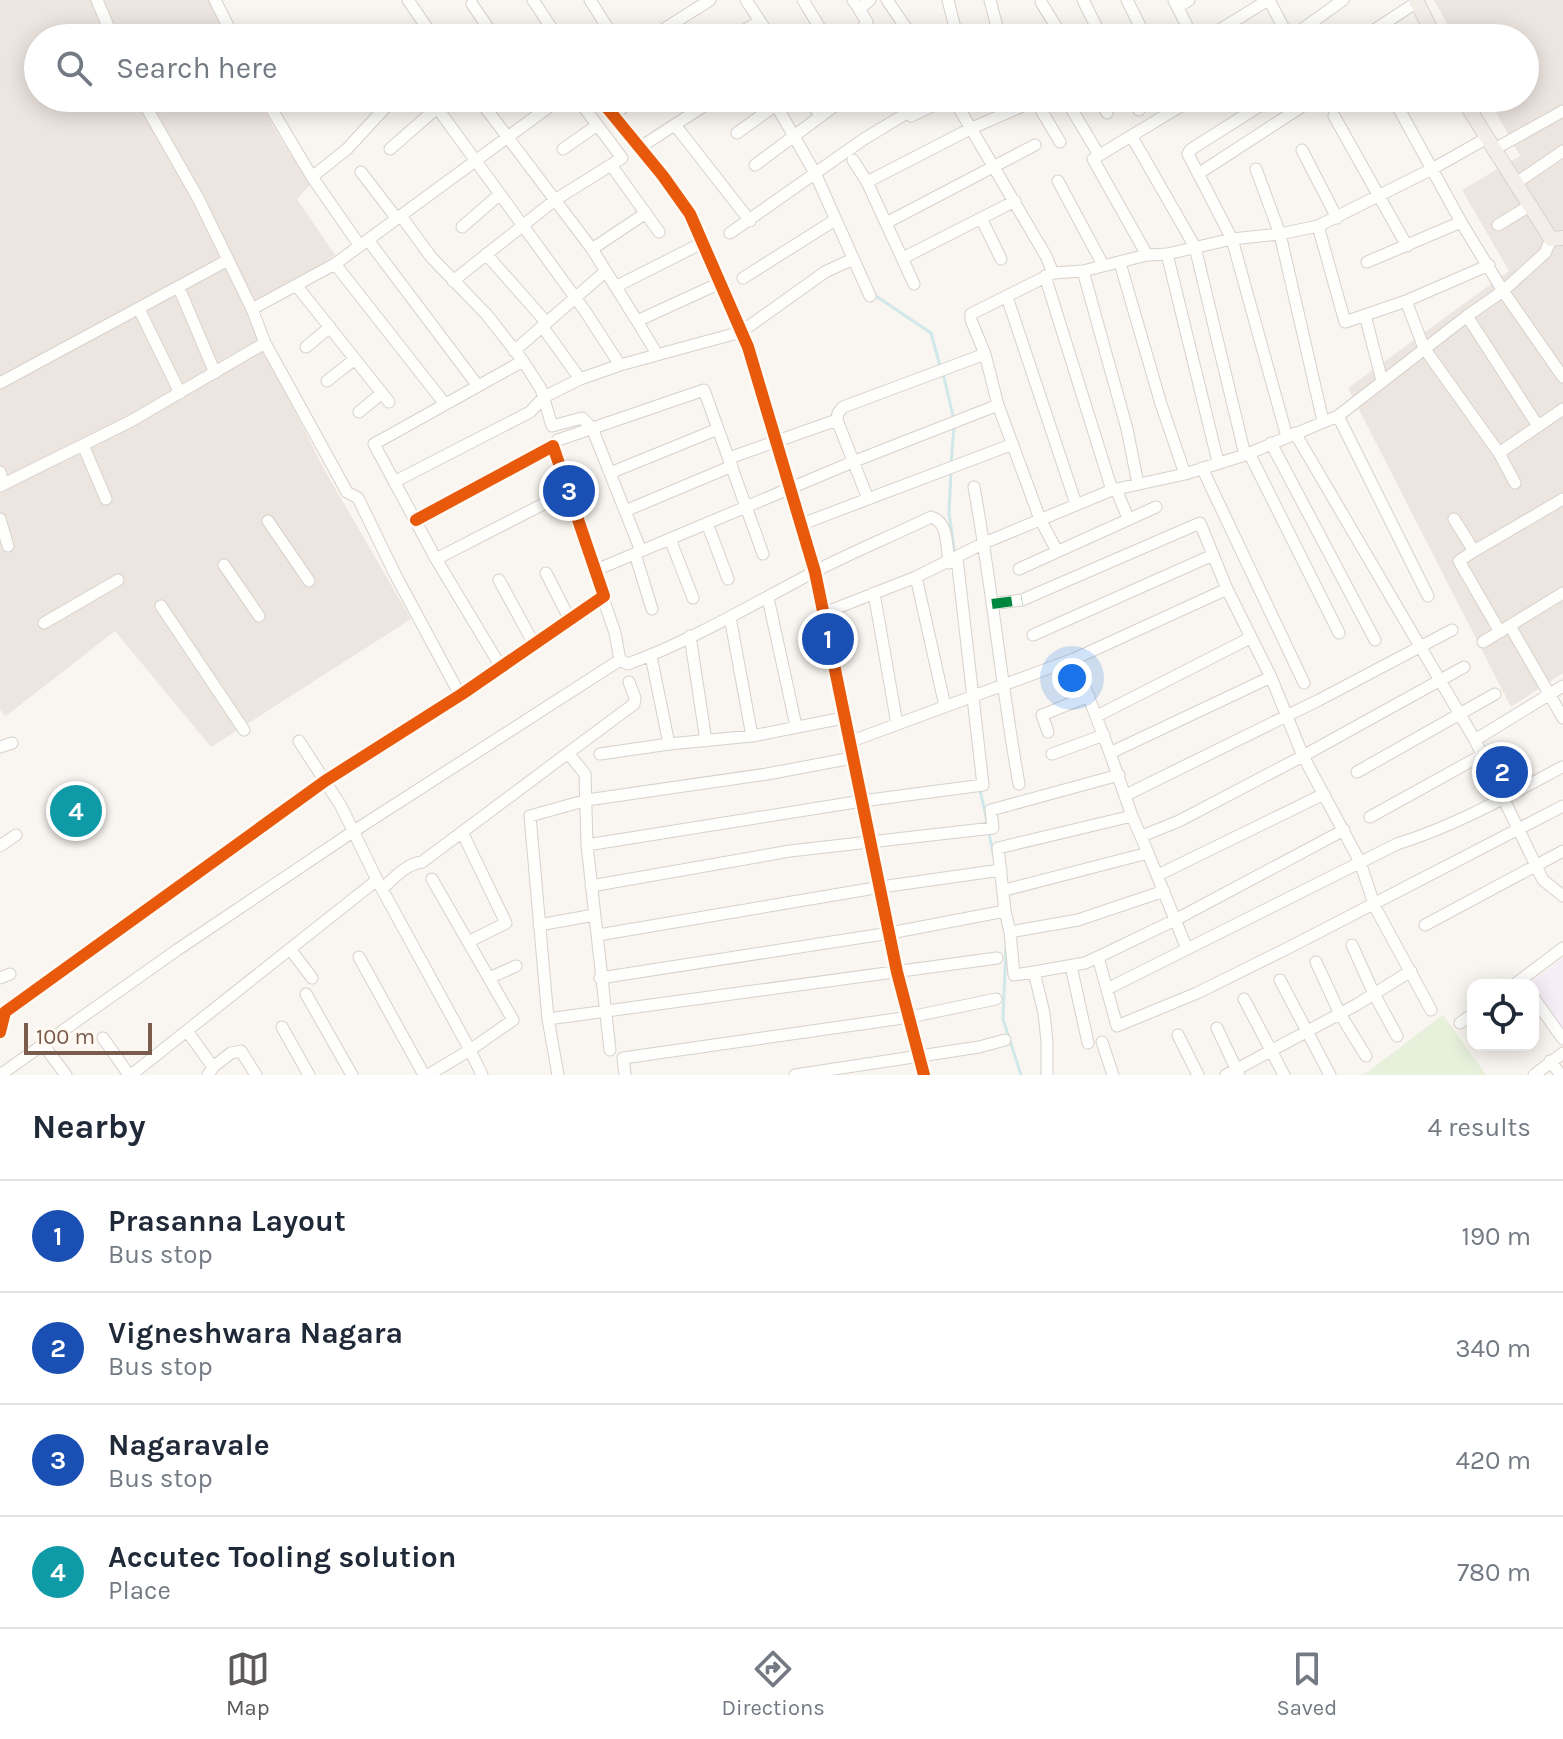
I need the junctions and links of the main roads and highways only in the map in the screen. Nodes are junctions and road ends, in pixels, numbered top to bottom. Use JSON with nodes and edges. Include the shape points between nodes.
{"nodes":[{"id":1,"x":1416,"y":1,"type":"edge"},
{"id":2,"x":1428,"y":24,"type":"edge"},
{"id":3,"x":1471,"y":112,"type":"edge"},
{"id":4,"x":1557,"y":238,"type":"edge"}],
"edges":[{"from":1,"to":2,"type":"main road"},
{"from":3,"to":4,"type":"main road"}]}
